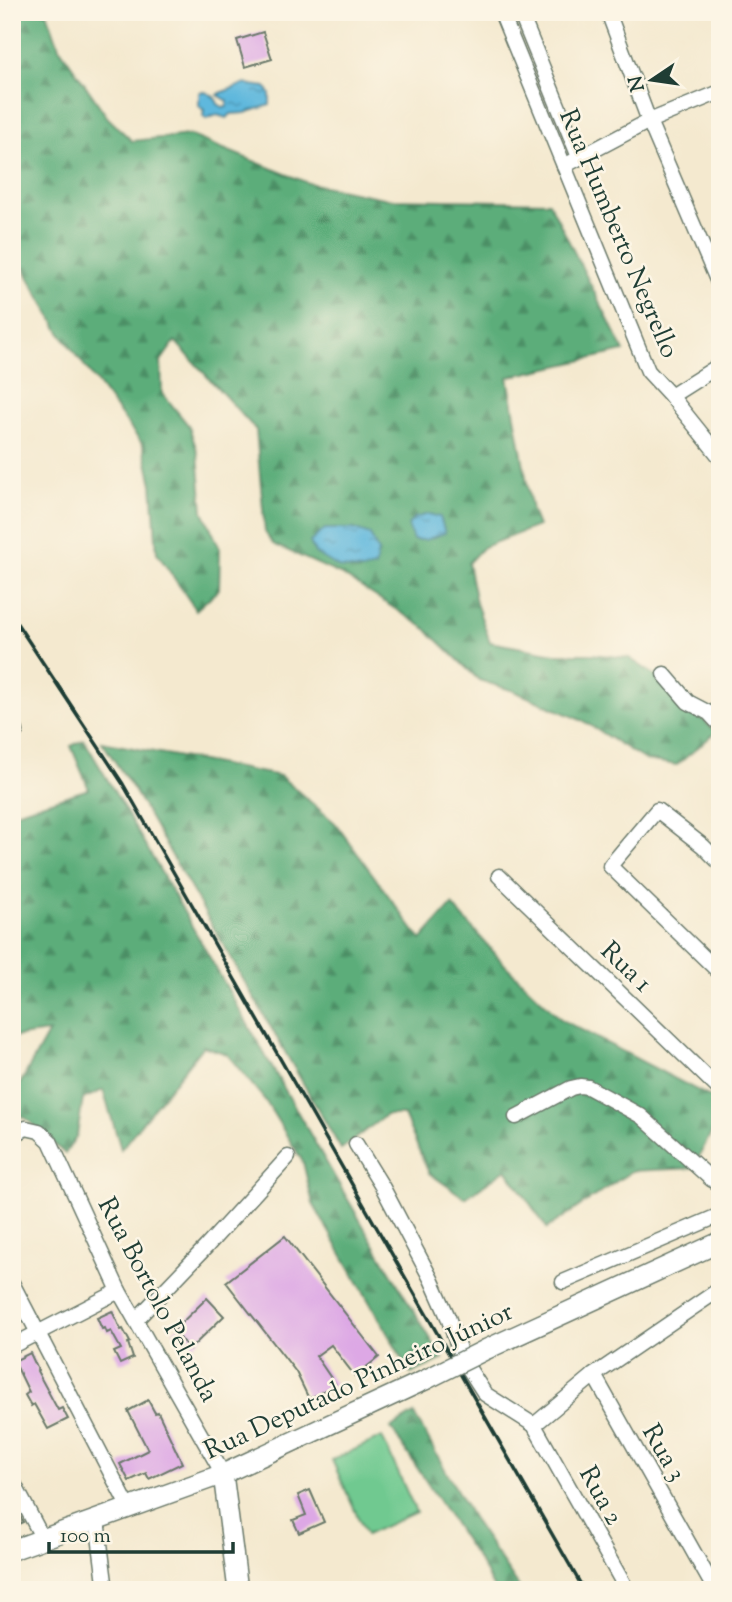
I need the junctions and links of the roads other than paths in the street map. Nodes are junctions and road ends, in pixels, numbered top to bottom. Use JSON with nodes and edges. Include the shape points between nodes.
{"nodes":[{"id":1,"x":501,"y":12,"type":"edge"},
{"id":2,"x":520,"y":12,"type":"edge"},
{"id":3,"x":608,"y":12,"type":"edge"},
{"id":4,"x":720,"y":92,"type":"edge"},
{"id":5,"x":649,"y":121,"type":"junction"},
{"id":6,"x":579,"y":157,"type":"junction"},
{"id":7,"x":564,"y":166,"type":"junction"},
{"id":8,"x":720,"y":287,"type":"edge"},
{"id":9,"x":720,"y":365,"type":"edge"},
{"id":10,"x":671,"y":396,"type":"junction"},
{"id":11,"x":720,"y":457,"type":"edge"},
{"id":12,"x":664,"y":674,"type":"dead end"},
{"id":13,"x":720,"y":725,"type":"edge"},
{"id":14,"x":720,"y":863,"type":"edge"},
{"id":15,"x":499,"y":876,"type":"dead end"},
{"id":16,"x":720,"y":973,"type":"edge"},
{"id":17,"x":720,"y":1090,"type":"edge"},
{"id":18,"x":516,"y":1116,"type":"dead end"},
{"id":19,"x":12,"y":1136,"type":"edge"},
{"id":20,"x":356,"y":1144,"type":"dead end"},
{"id":21,"x":288,"y":1157,"type":"dead end"},
{"id":22,"x":720,"y":1184,"type":"edge"},
{"id":23,"x":720,"y":1215,"type":"edge"},
{"id":24,"x":720,"y":1242,"type":"edge"},
{"id":25,"x":563,"y":1282,"type":"dead end"},
{"id":26,"x":12,"y":1283,"type":"edge"},
{"id":27,"x":720,"y":1289,"type":"edge"},
{"id":28,"x":119,"y":1291,"type":"junction"},
{"id":29,"x":136,"y":1320,"type":"junction"},
{"id":30,"x":39,"y":1333,"type":"junction"},
{"id":31,"x":12,"y":1346,"type":"edge"},
{"id":32,"x":594,"y":1375,"type":"junction"},
{"id":33,"x":534,"y":1425,"type":"junction"},
{"id":34,"x":223,"y":1474,"type":"junction"},
{"id":35,"x":12,"y":1480,"type":"edge"},
{"id":36,"x":129,"y":1508,"type":"junction"},
{"id":37,"x":97,"y":1520,"type":"junction"},
{"id":38,"x":43,"y":1539,"type":"junction"},
{"id":39,"x":12,"y":1550,"type":"edge"},
{"id":40,"x":106,"y":1590,"type":"edge"},
{"id":41,"x":238,"y":1590,"type":"edge"},
{"id":42,"x":627,"y":1590,"type":"edge"},
{"id":43,"x":715,"y":1590,"type":"edge"}],
"edges":[{"from":1,"to":7,"type":"street","name":"Rua Humberto Negrello"},
{"from":2,"to":6,"type":"street","name":"Rua Humberto Negrello"},
{"from":3,"to":5,"type":"street"},
{"from":4,"to":5,"type":"street"},
{"from":5,"to":6,"type":"street"},
{"from":5,"to":8,"type":"street"},
{"from":6,"to":7,"type":"street"},
{"from":7,"to":10,"type":"street","name":"Rua Humberto Negrello","via":[[648,371]]},
{"from":9,"to":10,"type":"street"},
{"from":10,"to":11,"type":"street","name":"Rua Humberto Negrello"},
{"from":12,"to":13,"type":"street","via":[[688,702]]},
{"from":14,"to":16,"type":"street","via":[[657,810],[610,866]]},
{"from":15,"to":17,"type":"street","name":"Rua 1"},
{"from":18,"to":22,"type":"street","via":[[575,1087],[588,1087],[642,1116]]},
{"from":19,"to":28,"type":"street","name":"Rua Bortolo Pelanda","via":[[26,1128],[50,1141]]},
{"from":20,"to":33,"type":"street","via":[[431,1279],[462,1358],[485,1394]]},
{"from":21,"to":29,"type":"street"},
{"from":23,"to":25,"type":"street"},
{"from":24,"to":34,"type":"street","name":"Rua Deputado Pinheiro Júnior","bridge":true},
{"from":26,"to":30,"type":"street"},
{"from":27,"to":32,"type":"street"},
{"from":28,"to":29,"type":"street","name":"Rua Bortolo Pelanda"},
{"from":28,"to":30,"type":"street"},
{"from":29,"to":34,"type":"street","name":"Rua Bortolo Pelanda"},
{"from":30,"to":31,"type":"street"},
{"from":30,"to":36,"type":"street"},
{"from":32,"to":33,"type":"street"},
{"from":32,"to":43,"type":"street","name":"Rua 3"},
{"from":33,"to":42,"type":"street","name":"Rua 2"},
{"from":34,"to":36,"type":"street","name":"Rua Deputado Pinheiro Júnior"},
{"from":34,"to":41,"type":"street","name":"Rua Bortolo Pelanda"},
{"from":35,"to":38,"type":"street"},
{"from":36,"to":37,"type":"street","name":"Rua Deputado Pinheiro Júnior"},
{"from":37,"to":38,"type":"street","name":"Rua Deputado Pinheiro Júnior"},
{"from":37,"to":40,"type":"street"},
{"from":38,"to":39,"type":"street","name":"Rua Deputado Pinheiro Júnior"}]}
